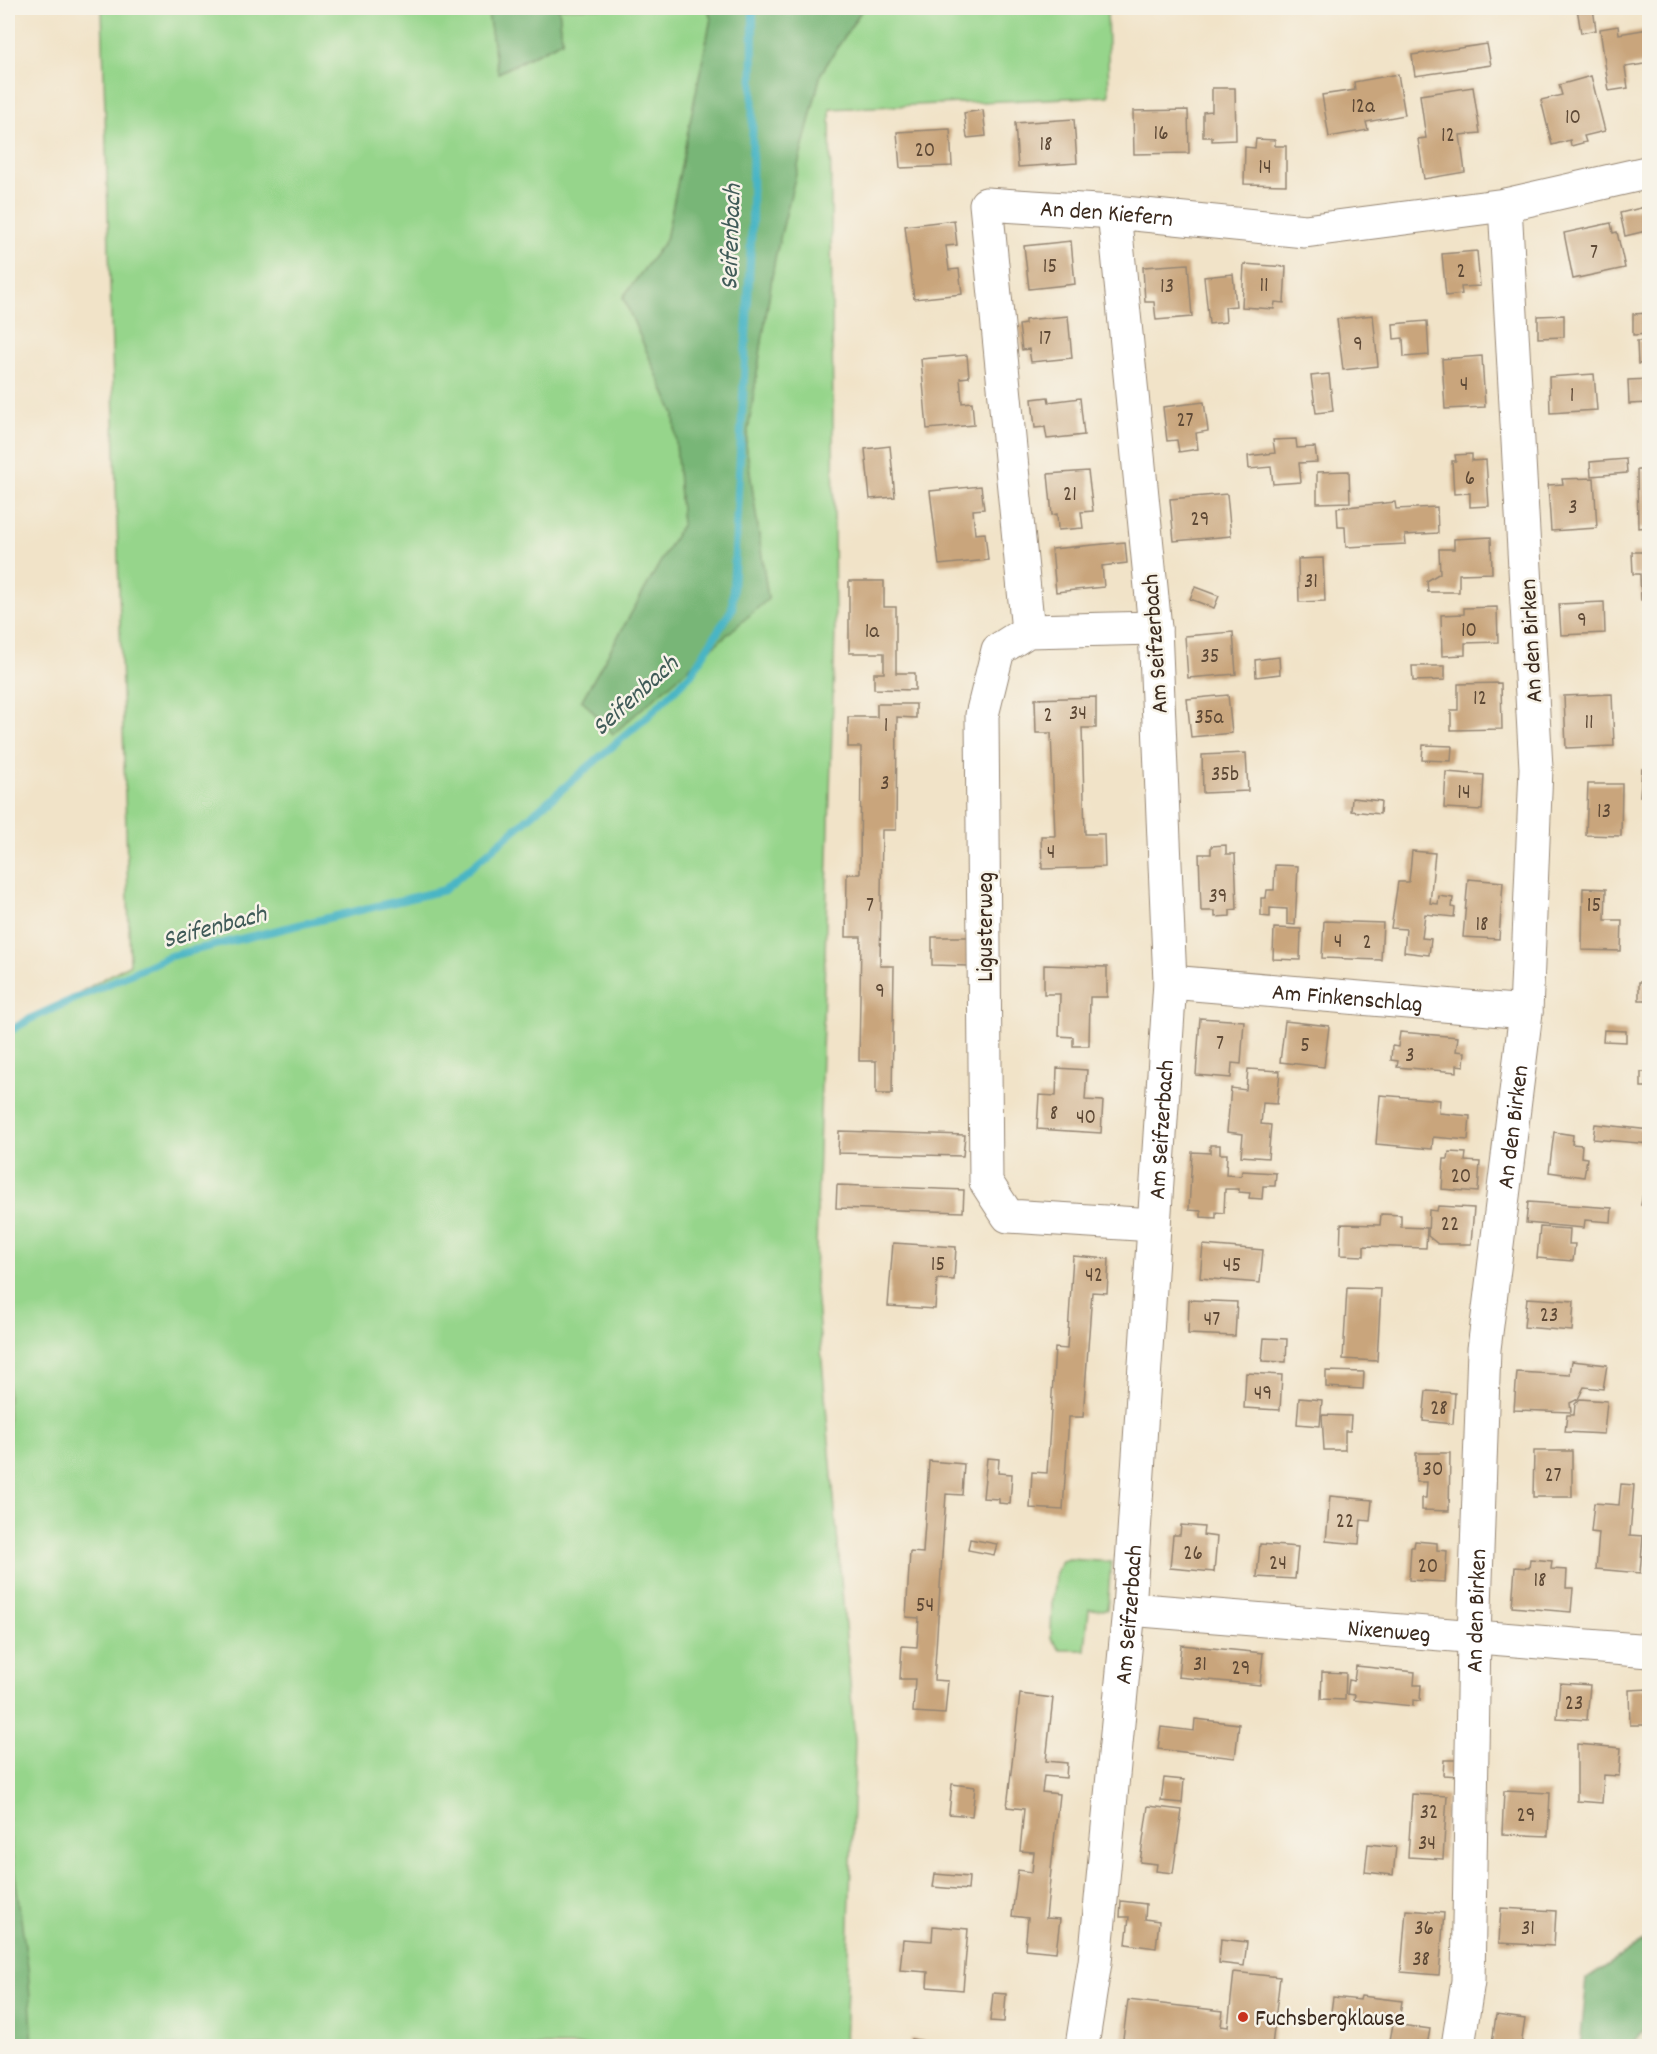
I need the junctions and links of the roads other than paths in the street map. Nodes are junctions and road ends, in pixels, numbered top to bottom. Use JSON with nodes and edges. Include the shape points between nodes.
{"nodes":[{"id":1,"x":1650,"y":172,"type":"edge"},
{"id":2,"x":1505,"y":205,"type":"junction"},
{"id":3,"x":1114,"y":212,"type":"junction"},
{"id":4,"x":1155,"y":628,"type":"junction"},
{"id":5,"x":1028,"y":631,"type":"junction"},
{"id":6,"x":1170,"y":982,"type":"junction"},
{"id":7,"x":1526,"y":1012,"type":"junction"},
{"id":8,"x":1154,"y":1226,"type":"junction"},
{"id":9,"x":1129,"y":1609,"type":"junction"},
{"id":10,"x":1474,"y":1637,"type":"junction"},
{"id":11,"x":1650,"y":1651,"type":"edge"},
{"id":12,"x":1082,"y":2046,"type":"edge"},
{"id":13,"x":1458,"y":2046,"type":"edge"}],
"edges":[{"from":1,"to":2,"type":"street","name":"An den Kiefern"},
{"from":2,"to":3,"type":"street","name":"An den Kiefern","via":[[1305,231]]},
{"from":2,"to":7,"type":"street","name":"An den Birken","via":[[1536,768]]},
{"from":3,"to":4,"type":"street","name":"Am Seifzerbach"},
{"from":3,"to":5,"type":"street","name":"An den Kiefern","via":[[986,204]]},
{"from":4,"to":5,"type":"street"},
{"from":4,"to":6,"type":"street","name":"Am Seifzerbach"},
{"from":5,"to":8,"type":"street","name":"Ligusterweg","via":[[998,650],[982,715],[986,1182],[1008,1216]]},
{"from":6,"to":7,"type":"street","name":"Am Finkenschlag"},
{"from":6,"to":8,"type":"street","name":"Am Seifzerbach"},
{"from":7,"to":10,"type":"street","name":"An den Birken","via":[[1484,1349]]},
{"from":8,"to":9,"type":"street","name":"Am Seifzerbach"},
{"from":9,"to":10,"type":"street","name":"Nixenweg"},
{"from":9,"to":12,"type":"street","name":"Am Seifzerbach","via":[[1095,1962]]},
{"from":10,"to":11,"type":"street","name":"Nixenweg"},
{"from":10,"to":13,"type":"street","name":"An den Birken","via":[[1468,1981]]}]}
